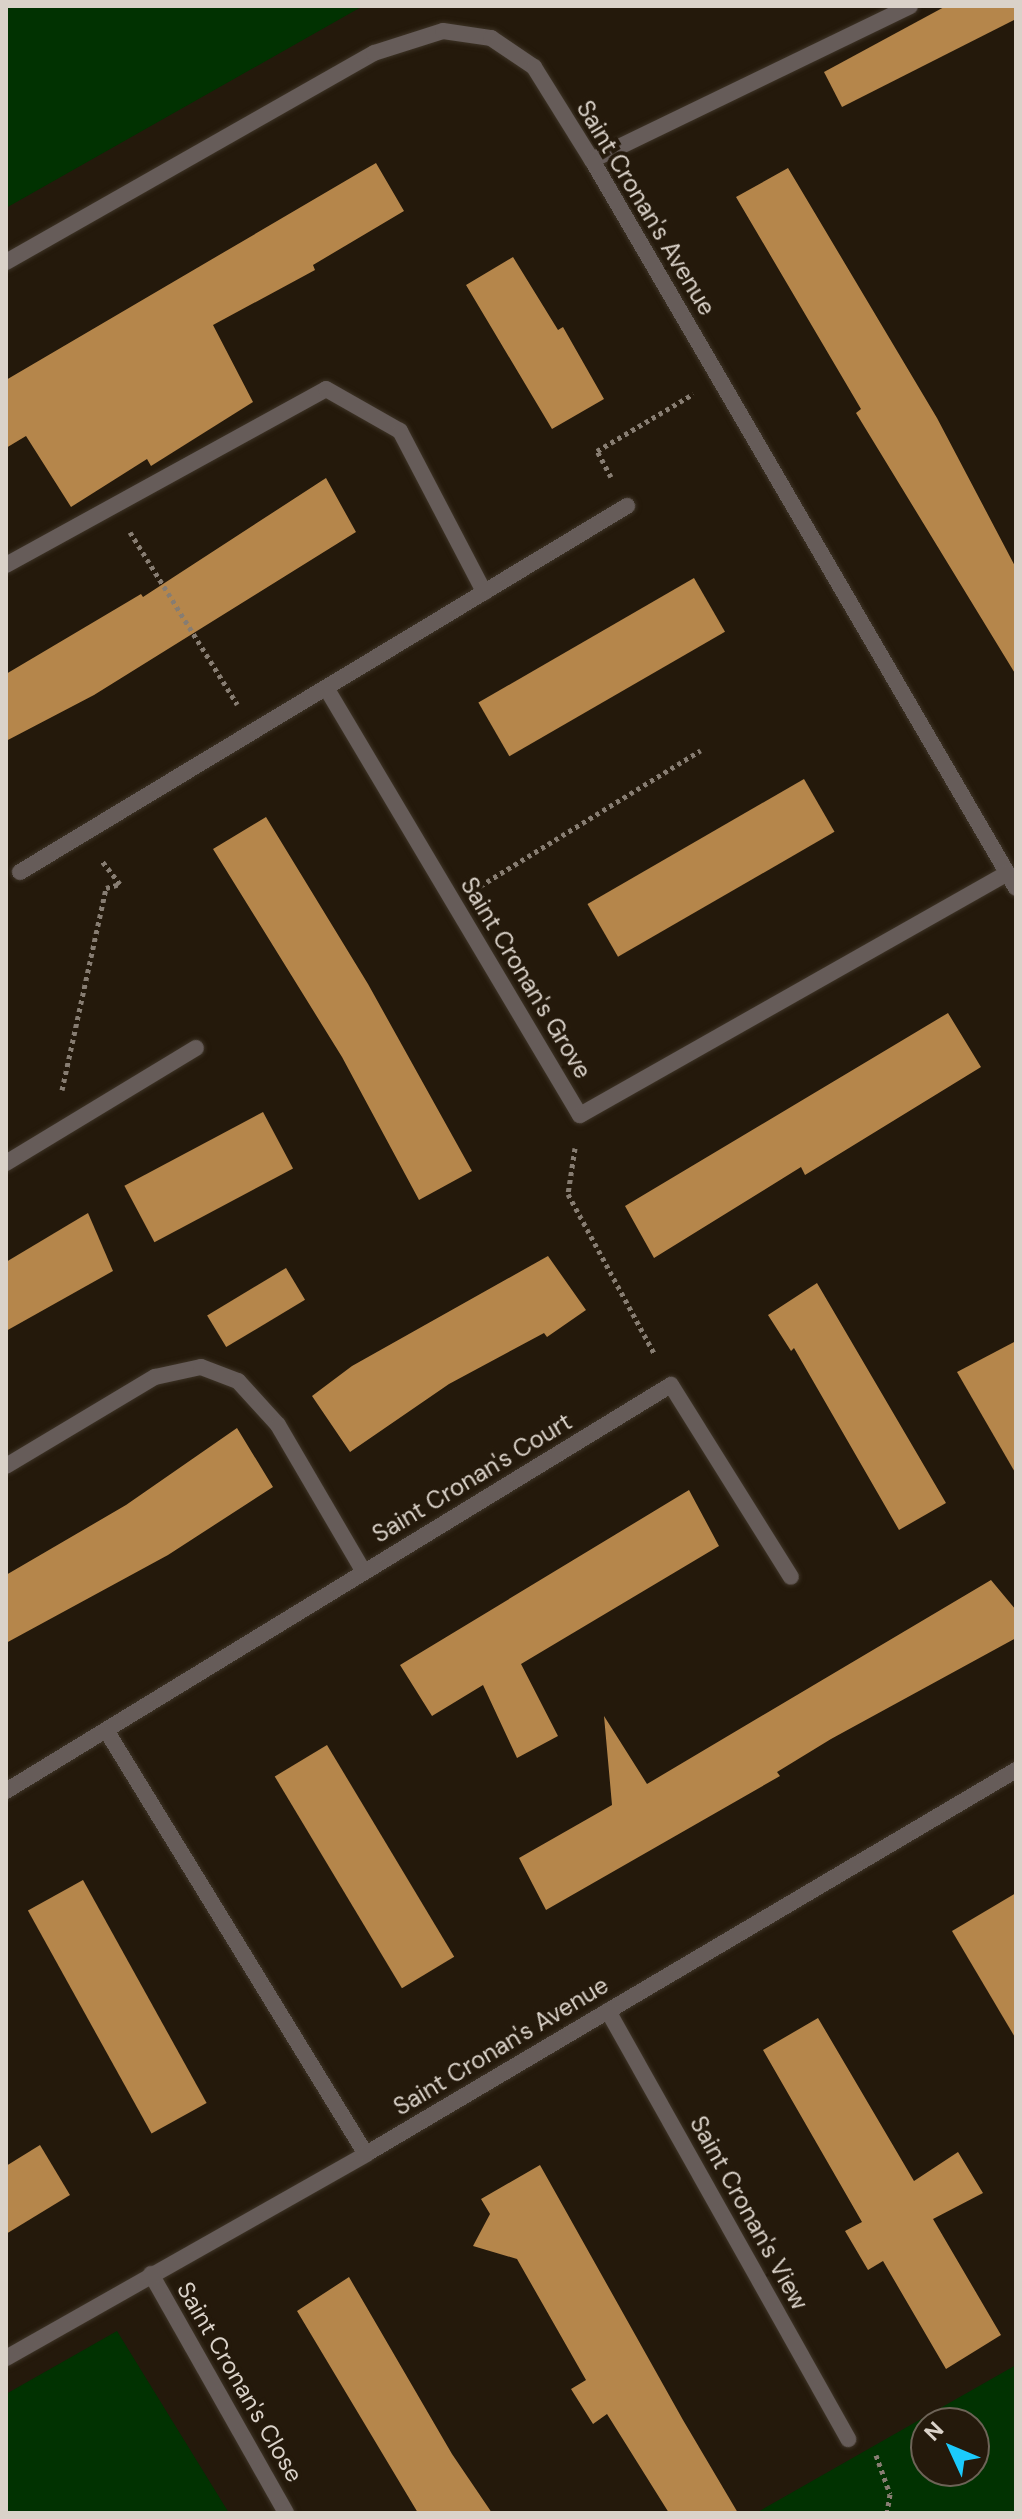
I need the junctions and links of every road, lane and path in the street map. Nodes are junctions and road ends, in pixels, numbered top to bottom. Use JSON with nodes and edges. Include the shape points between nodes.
{"nodes":[{"id":1,"x":910,"y":6,"type":"edge"},
{"id":2,"x":592,"y":160,"type":"junction"},
{"id":3,"x":6,"y":262,"type":"edge"},
{"id":4,"x":695,"y":393,"type":"dead end"},
{"id":5,"x":113,"y":504,"type":"junction"},
{"id":6,"x":627,"y":506,"type":"joint"},
{"id":7,"x":6,"y":565,"type":"edge"},
{"id":8,"x":484,"y":592,"type":"junction"},
{"id":9,"x":328,"y":691,"type":"junction"},
{"id":10,"x":254,"y":731,"type":"junction"},
{"id":11,"x":701,"y":750,"type":"dead end"},
{"id":12,"x":83,"y":834,"type":"junction"},
{"id":13,"x":20,"y":872,"type":"dead end"},
{"id":14,"x":1012,"y":881,"type":"edge"},
{"id":15,"x":453,"y":902,"type":"junction"},
{"id":16,"x":196,"y":1048,"type":"dead end"},
{"id":17,"x":580,"y":1115,"type":"junction"},
{"id":18,"x":73,"y":1122,"type":"junction"},
{"id":19,"x":6,"y":1163,"type":"edge"},
{"id":20,"x":671,"y":1385,"type":"junction"},
{"id":21,"x":6,"y":1466,"type":"edge"},
{"id":22,"x":364,"y":1572,"type":"junction"},
{"id":23,"x":791,"y":1577,"type":"dead end"},
{"id":24,"x":106,"y":1730,"type":"junction"},
{"id":25,"x":1016,"y":1770,"type":"edge"},
{"id":26,"x":6,"y":1791,"type":"edge"},
{"id":27,"x":608,"y":2011,"type":"junction"},
{"id":28,"x":366,"y":2154,"type":"junction"},
{"id":29,"x":151,"y":2274,"type":"junction"},
{"id":30,"x":6,"y":2358,"type":"edge"},
{"id":31,"x":848,"y":2439,"type":"joint"},
{"id":32,"x":286,"y":2513,"type":"edge"},
{"id":33,"x":887,"y":2513,"type":"edge"}],
"edges":[{"from":1,"to":2,"type":"street"},
{"from":2,"to":3,"type":"street","name":"Saint Cronan's Avenue","via":[[534,67],[491,38],[443,31],[374,53]]},
{"from":2,"to":14,"type":"street","name":"Saint Cronan's Avenue"},
{"from":4,"to":6,"type":"path","via":[[597,451]]},
{"from":5,"to":7,"type":"street"},
{"from":5,"to":8,"type":"street","via":[[326,389],[400,431]]},
{"from":5,"to":10,"type":"path"},
{"from":6,"to":8,"type":"street"},
{"from":8,"to":9,"type":"street"},
{"from":9,"to":10,"type":"street"},
{"from":9,"to":15,"type":"street","name":"Saint Cronan's Grove"},
{"from":10,"to":12,"type":"street"},
{"from":11,"to":15,"type":"path"},
{"from":12,"to":13,"type":"street"},
{"from":12,"to":18,"type":"path","via":[[120,884],[106,888],[61,1092]]},
{"from":14,"to":17,"type":"street","name":"Saint Cronan's Grove"},
{"from":15,"to":17,"type":"street","name":"Saint Cronan's Grove"},
{"from":16,"to":18,"type":"street"},
{"from":17,"to":20,"type":"path","via":[[568,1194]]},
{"from":18,"to":19,"type":"street"},
{"from":20,"to":22,"type":"street","name":"Saint Cronan's Court"},
{"from":20,"to":23,"type":"street"},
{"from":21,"to":22,"type":"street","via":[[155,1377],[201,1367],[238,1381],[278,1425]]},
{"from":22,"to":24,"type":"street","name":"Saint Cronan's Court"},
{"from":24,"to":26,"type":"street","name":"Saint Cronan's Court"},
{"from":24,"to":28,"type":"street"},
{"from":25,"to":27,"type":"street","name":"Saint Cronan's Avenue"},
{"from":27,"to":28,"type":"street","name":"Saint Cronan's Avenue"},
{"from":27,"to":31,"type":"street","name":"Saint Cronan's View"},
{"from":28,"to":29,"type":"street","name":"Saint Cronan's Avenue"},
{"from":29,"to":30,"type":"street","name":"Saint Cronan's Avenue"},
{"from":29,"to":32,"type":"street","name":"Saint Cronan's Close"},
{"from":31,"to":33,"type":"path","via":[[867,2429],[890,2494]]}]}
